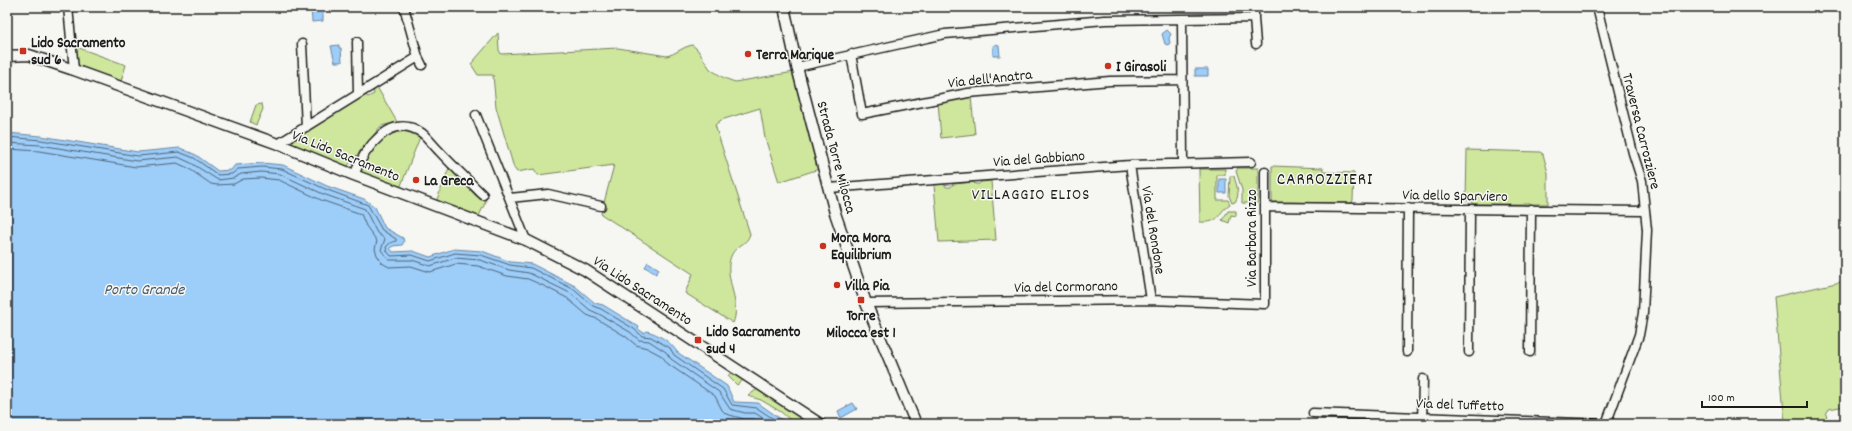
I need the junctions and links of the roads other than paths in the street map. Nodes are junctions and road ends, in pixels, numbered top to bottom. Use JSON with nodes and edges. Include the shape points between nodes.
{"nodes":[{"id":1,"x":68,"y":7,"type":"edge"},
{"id":2,"x":404,"y":7,"type":"edge"},
{"id":3,"x":784,"y":7,"type":"edge"},
{"id":4,"x":1254,"y":7,"type":"edge"},
{"id":5,"x":1597,"y":7,"type":"edge"},
{"id":6,"x":1254,"y":18,"type":"junction"},
{"id":7,"x":1182,"y":19,"type":"junction"},
{"id":8,"x":357,"y":42,"type":"dead end"},
{"id":9,"x":302,"y":44,"type":"dead end"},
{"id":10,"x":1256,"y":44,"type":"dead end"},
{"id":11,"x":851,"y":54,"type":"junction"},
{"id":12,"x":7,"y":56,"type":"edge"},
{"id":13,"x":797,"y":67,"type":"junction"},
{"id":14,"x":74,"y":70,"type":"junction"},
{"id":15,"x":1182,"y":80,"type":"junction"},
{"id":16,"x":358,"y":94,"type":"junction"},
{"id":17,"x":476,"y":115,"type":"dead end"},
{"id":18,"x":306,"y":127,"type":"junction"},
{"id":19,"x":278,"y":144,"type":"junction"},
{"id":20,"x":1251,"y":162,"type":"dead end"},
{"id":21,"x":1183,"y":163,"type":"junction"},
{"id":22,"x":1130,"y":165,"type":"junction"},
{"id":23,"x":1265,"y":172,"type":"dead end"},
{"id":24,"x":354,"y":176,"type":"junction"},
{"id":25,"x":829,"y":188,"type":"junction"},
{"id":26,"x":482,"y":195,"type":"dead end"},
{"id":27,"x":510,"y":198,"type":"junction"},
{"id":28,"x":601,"y":206,"type":"dead end"},
{"id":29,"x":1265,"y":207,"type":"junction"},
{"id":30,"x":1408,"y":208,"type":"junction"},
{"id":31,"x":1470,"y":209,"type":"junction"},
{"id":32,"x":1531,"y":209,"type":"junction"},
{"id":33,"x":1645,"y":211,"type":"junction"},
{"id":34,"x":526,"y":240,"type":"junction"},
{"id":35,"x":1151,"y":300,"type":"junction"},
{"id":36,"x":866,"y":303,"type":"junction"},
{"id":37,"x":1265,"y":304,"type":"joint"},
{"id":38,"x":1407,"y":352,"type":"dead end"},
{"id":39,"x":1469,"y":352,"type":"dead end"},
{"id":40,"x":1530,"y":352,"type":"dead end"},
{"id":41,"x":1423,"y":379,"type":"dead end"},
{"id":42,"x":1313,"y":412,"type":"dead end"},
{"id":43,"x":1422,"y":420,"type":"edge"},
{"id":44,"x":820,"y":424,"type":"edge"},
{"id":45,"x":916,"y":424,"type":"edge"},
{"id":46,"x":1606,"y":424,"type":"edge"}],
"edges":[{"from":1,"to":14,"type":"street"},
{"from":2,"to":16,"type":"street","via":[[420,61]]},
{"from":3,"to":13,"type":"street","name":"Strada Torre Milocca"},
{"from":4,"to":6,"type":"street"},
{"from":5,"to":33,"type":"street","name":"Traversa Carrozziere","via":[[1642,181]]},
{"from":6,"to":7,"type":"street"},
{"from":6,"to":10,"type":"street"},
{"from":7,"to":11,"type":"street","via":[[1105,20],[945,34]]},
{"from":7,"to":15,"type":"street"},
{"from":8,"to":16,"type":"street"},
{"from":9,"to":18,"type":"street"},
{"from":11,"to":13,"type":"street"},
{"from":11,"to":15,"type":"street","name":"Via dell'Anatra","via":[[862,114],[968,92],[1110,81]]},
{"from":12,"to":14,"type":"street","name":"Via Lido Sacramento","via":[[29,55]]},
{"from":13,"to":25,"type":"street","name":"Strada Torre Milocca"},
{"from":14,"to":19,"type":"street","name":"Via Lido Sacramento"},
{"from":15,"to":21,"type":"street"},
{"from":16,"to":18,"type":"street"},
{"from":17,"to":27,"type":"street"},
{"from":18,"to":19,"type":"street"},
{"from":19,"to":24,"type":"street","name":"Via Lido Sacramento"},
{"from":20,"to":21,"type":"street","name":"Via del Gabbiano"},
{"from":21,"to":22,"type":"street","name":"Via del Gabbiano"},
{"from":22,"to":25,"type":"street","name":"Via del Gabbiano"},
{"from":22,"to":35,"type":"street","name":"Via del Rondone"},
{"from":23,"to":29,"type":"street","name":"Via Barbara Rizzo"},
{"from":24,"to":26,"type":"street","via":[[359,162],[380,136],[389,129],[405,127],[421,133]]},
{"from":24,"to":34,"type":"street","name":"Via Lido Sacramento"},
{"from":25,"to":36,"type":"street","name":"Strada Torre Milocca"},
{"from":27,"to":28,"type":"street","via":[[548,194]]},
{"from":27,"to":34,"type":"street"},
{"from":29,"to":30,"type":"street","name":"Via dello Sparviero"},
{"from":29,"to":37,"type":"street","name":"Via Barbara Rizzo"},
{"from":30,"to":31,"type":"street","name":"Via dello Sparviero"},
{"from":30,"to":38,"type":"street"},
{"from":31,"to":32,"type":"street","name":"Via dello Sparviero"},
{"from":31,"to":39,"type":"street"},
{"from":32,"to":33,"type":"street","name":"Via dello Sparviero"},
{"from":32,"to":40,"type":"street"},
{"from":33,"to":46,"type":"street","name":"Traversa Carrozziere","via":[[1646,274],[1639,335]]},
{"from":34,"to":44,"type":"street","name":"Via Lido Sacramento","via":[[585,270]]},
{"from":35,"to":36,"type":"street","name":"Via del Cormorano"},
{"from":35,"to":37,"type":"street","name":"Via del Cormorano"},
{"from":36,"to":45,"type":"street","name":"Strada Torre Milocca"},
{"from":41,"to":43,"type":"street"},
{"from":42,"to":43,"type":"street","name":"Via del Tuffetto"},
{"from":43,"to":46,"type":"street","name":"Via del Tuffetto"}]}
